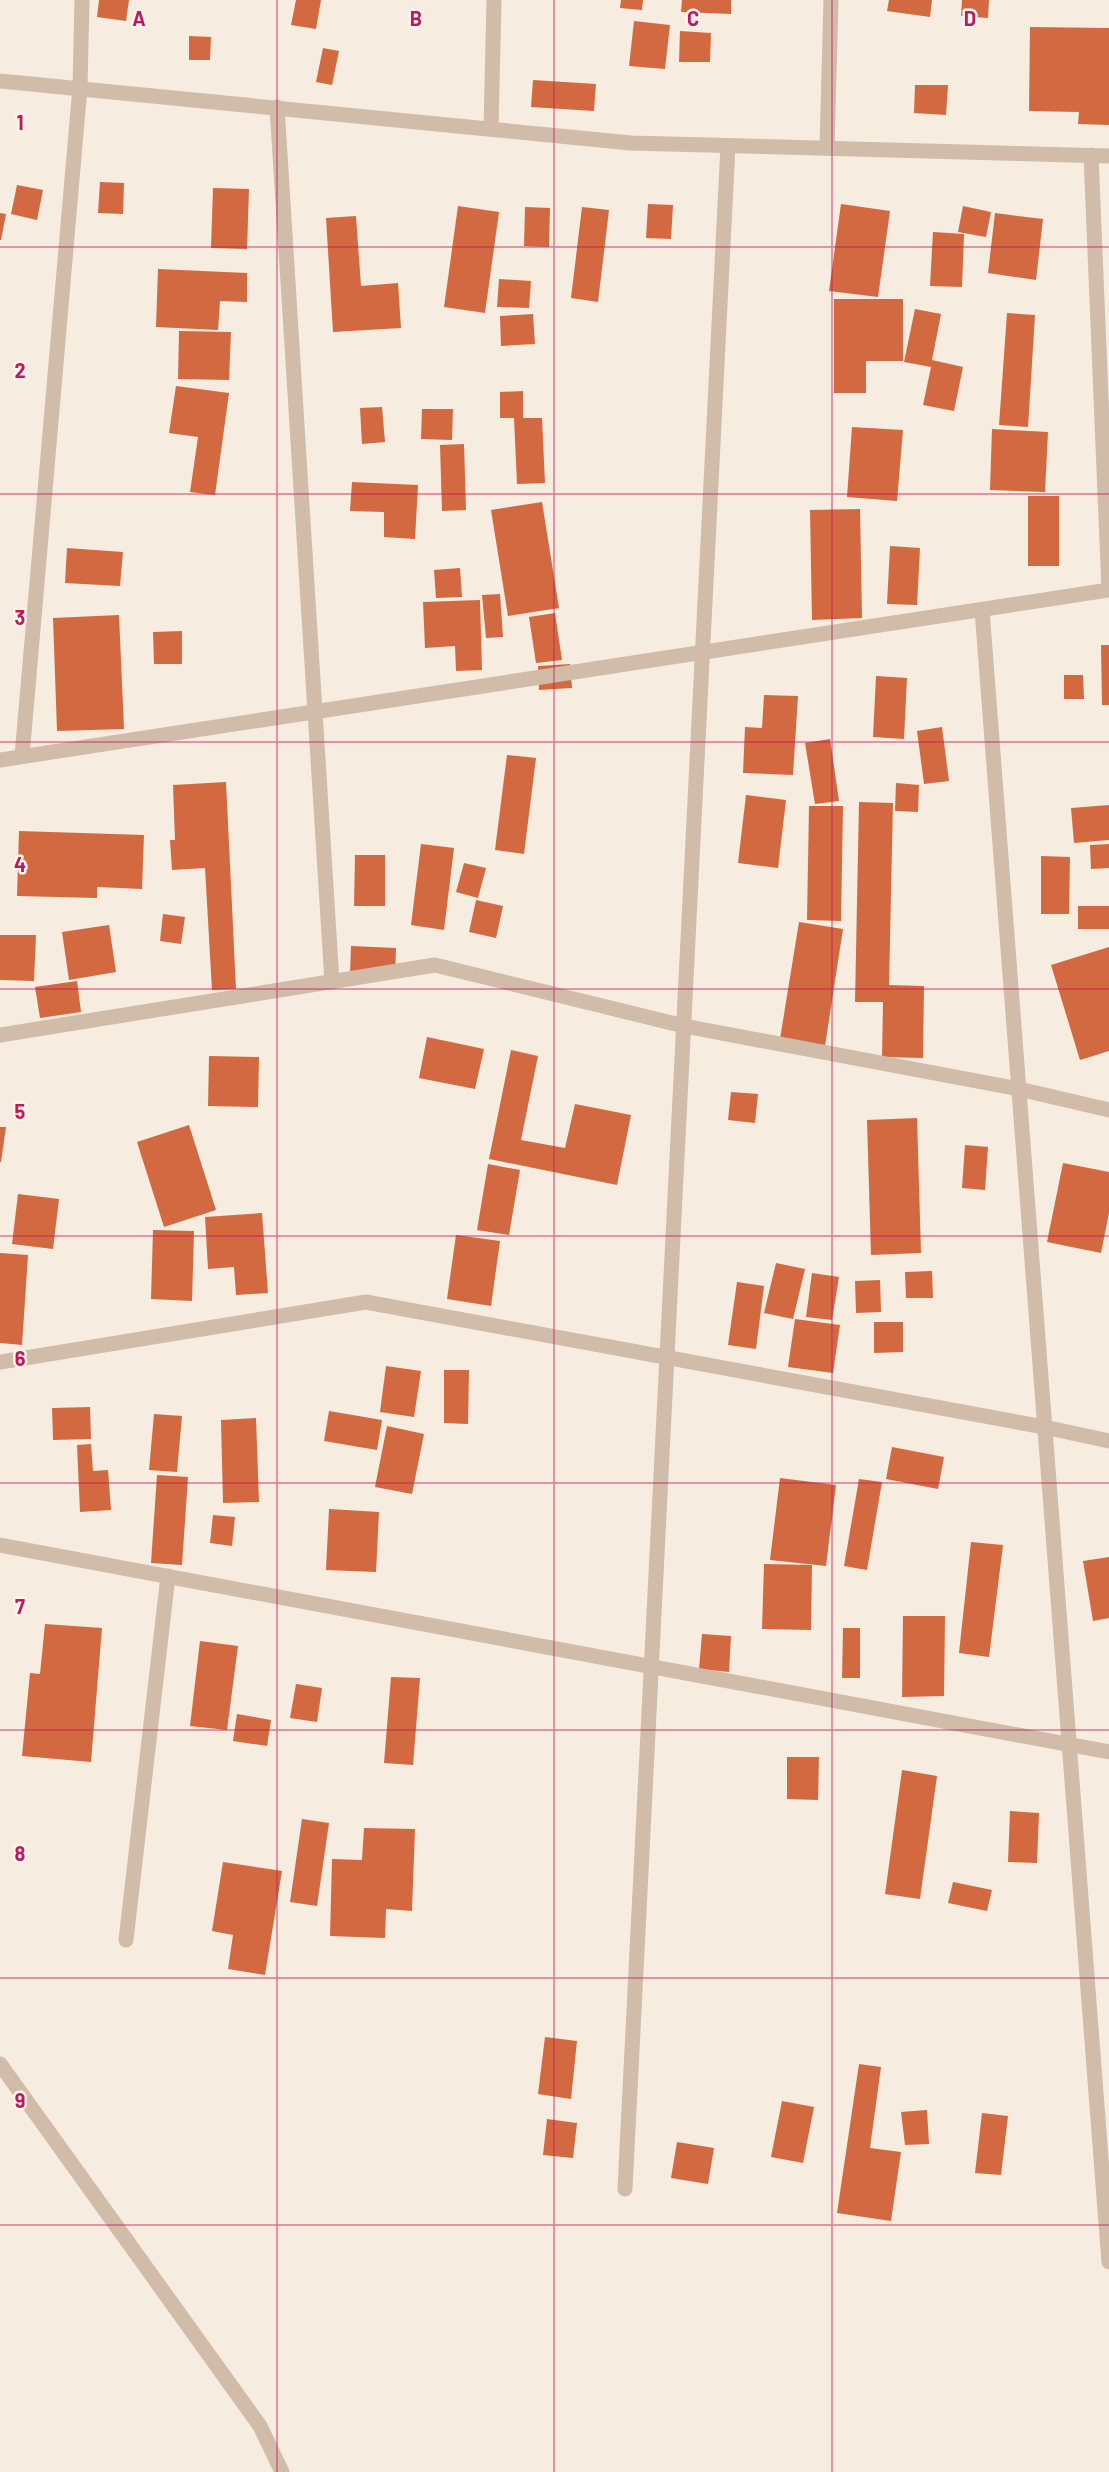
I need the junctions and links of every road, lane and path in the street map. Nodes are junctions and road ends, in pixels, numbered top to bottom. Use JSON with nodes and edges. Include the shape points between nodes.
{"nodes":[{"id":1,"x":82,"y":0,"type":"edge"},
{"id":2,"x":494,"y":0,"type":"edge"},
{"id":3,"x":831,"y":0,"type":"edge"},
{"id":4,"x":0,"y":81,"type":"edge"},
{"id":5,"x":80,"y":87,"type":"junction"},
{"id":6,"x":277,"y":107,"type":"junction"},
{"id":7,"x":491,"y":129,"type":"junction"},
{"id":8,"x":728,"y":146,"type":"junction"},
{"id":9,"x":827,"y":148,"type":"junction"},
{"id":10,"x":1091,"y":155,"type":"junction"},
{"id":11,"x":1109,"y":156,"type":"edge"},
{"id":12,"x":982,"y":610,"type":"junction"},
{"id":13,"x":703,"y":653,"type":"junction"},
{"id":14,"x":315,"y":712,"type":"junction"},
{"id":15,"x":22,"y":756,"type":"junction"},
{"id":16,"x":0,"y":760,"type":"edge"},
{"id":17,"x":332,"y":981,"type":"junction"},
{"id":18,"x":684,"y":1026,"type":"junction"},
{"id":19,"x":0,"y":1035,"type":"edge"},
{"id":20,"x":1019,"y":1089,"type":"junction"},
{"id":21,"x":1109,"y":1110,"type":"edge"},
{"id":22,"x":667,"y":1357,"type":"junction"},
{"id":23,"x":0,"y":1362,"type":"edge"},
{"id":24,"x":1044,"y":1427,"type":"junction"},
{"id":25,"x":1109,"y":1442,"type":"edge"},
{"id":26,"x":0,"y":1545,"type":"edge"},
{"id":27,"x":168,"y":1576,"type":"junction"},
{"id":28,"x":652,"y":1666,"type":"junction"},
{"id":29,"x":1069,"y":1745,"type":"junction"},
{"id":30,"x":1109,"y":1752,"type":"edge"},
{"id":31,"x":126,"y":1940,"type":"dead end"},
{"id":32,"x":0,"y":2064,"type":"edge"},
{"id":33,"x":625,"y":2189,"type":"dead end"},
{"id":34,"x":1109,"y":2262,"type":"edge"},
{"id":35,"x":282,"y":2472,"type":"edge"}],
"edges":[{"from":1,"to":5,"type":"street"},
{"from":2,"to":7,"type":"street"},
{"from":3,"to":9,"type":"street"},
{"from":4,"to":5,"type":"street"},
{"from":5,"to":6,"type":"street"},
{"from":5,"to":15,"type":"street"},
{"from":6,"to":7,"type":"street"},
{"from":6,"to":14,"type":"street"},
{"from":7,"to":8,"type":"street","via":[[631,143]]},
{"from":8,"to":9,"type":"street"},
{"from":8,"to":13,"type":"street"},
{"from":9,"to":10,"type":"street"},
{"from":10,"to":11,"type":"street"},
{"from":10,"to":12,"type":"street","via":[[1109,590]]},
{"from":12,"to":13,"type":"street"},
{"from":12,"to":20,"type":"street"},
{"from":13,"to":14,"type":"street"},
{"from":13,"to":18,"type":"street"},
{"from":14,"to":15,"type":"street"},
{"from":14,"to":17,"type":"street"},
{"from":15,"to":16,"type":"street"},
{"from":17,"to":18,"type":"street","via":[[435,965]]},
{"from":17,"to":19,"type":"street"},
{"from":18,"to":20,"type":"street"},
{"from":18,"to":22,"type":"street"},
{"from":20,"to":21,"type":"street"},
{"from":20,"to":24,"type":"street"},
{"from":22,"to":23,"type":"street","via":[[366,1302]]},
{"from":22,"to":24,"type":"street"},
{"from":22,"to":28,"type":"street"},
{"from":24,"to":25,"type":"street"},
{"from":24,"to":29,"type":"street"},
{"from":26,"to":27,"type":"street"},
{"from":27,"to":28,"type":"street"},
{"from":27,"to":31,"type":"street"},
{"from":28,"to":29,"type":"street"},
{"from":28,"to":33,"type":"street"},
{"from":29,"to":30,"type":"street"},
{"from":29,"to":34,"type":"street"},
{"from":32,"to":35,"type":"street","via":[[260,2426]]}]}
